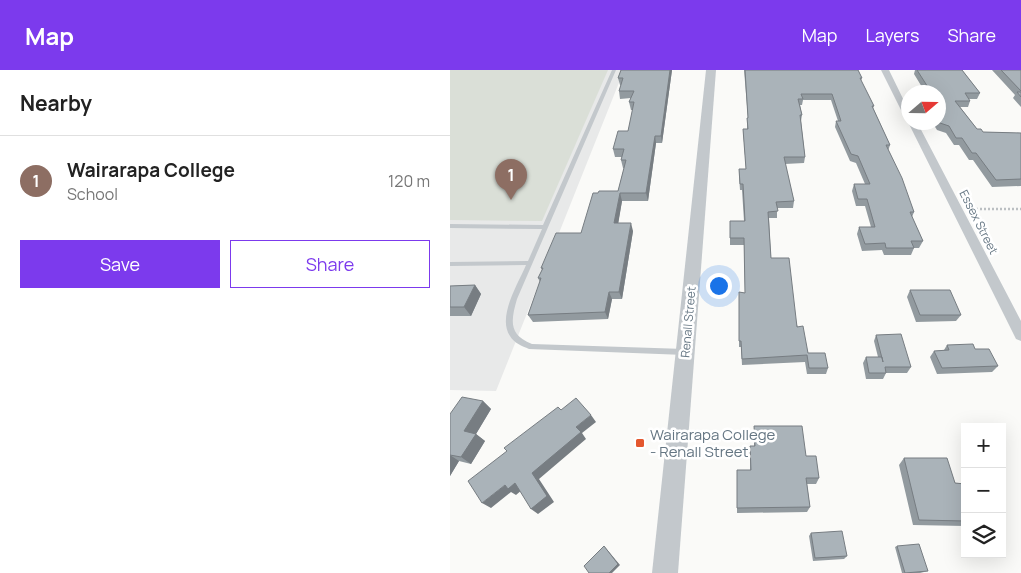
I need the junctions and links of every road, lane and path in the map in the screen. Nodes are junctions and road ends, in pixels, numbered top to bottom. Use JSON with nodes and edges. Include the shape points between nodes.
{"nodes":[{"id":1,"x":614,"y":70,"type":"edge"},
{"id":2,"x":711,"y":70,"type":"edge"},
{"id":3,"x":885,"y":70,"type":"edge"},
{"id":4,"x":901,"y":102,"type":"edge"},
{"id":5,"x":916,"y":130,"type":"edge"},
{"id":6,"x":957,"y":209,"type":"junction"},
{"id":7,"x":1021,"y":209,"type":"edge"},
{"id":8,"x":450,"y":226,"type":"edge"},
{"id":9,"x":546,"y":227,"type":"junction"},
{"id":10,"x":529,"y":263,"type":"junction"},
{"id":11,"x":450,"y":264,"type":"edge"},
{"id":12,"x":1021,"y":335,"type":"edge"},
{"id":13,"x":685,"y":352,"type":"junction"},
{"id":14,"x":665,"y":573,"type":"edge"}],
"edges":[{"from":1,"to":9,"type":"lane"},
{"from":2,"to":13,"type":"street","name":"Renall Street"},
{"from":3,"to":4,"type":"street"},
{"from":5,"to":6,"type":"street","name":"Essex Street"},
{"from":6,"to":7,"type":"path"},
{"from":6,"to":12,"type":"street","name":"Essex Street"},
{"from":8,"to":9,"type":"lane"},
{"from":9,"to":10,"type":"lane"},
{"from":10,"to":11,"type":"lane"},
{"from":10,"to":13,"type":"lane","via":[[508,318],[512,334],[518,341],[539,348]]},
{"from":13,"to":14,"type":"street","name":"Renall Street"}]}
